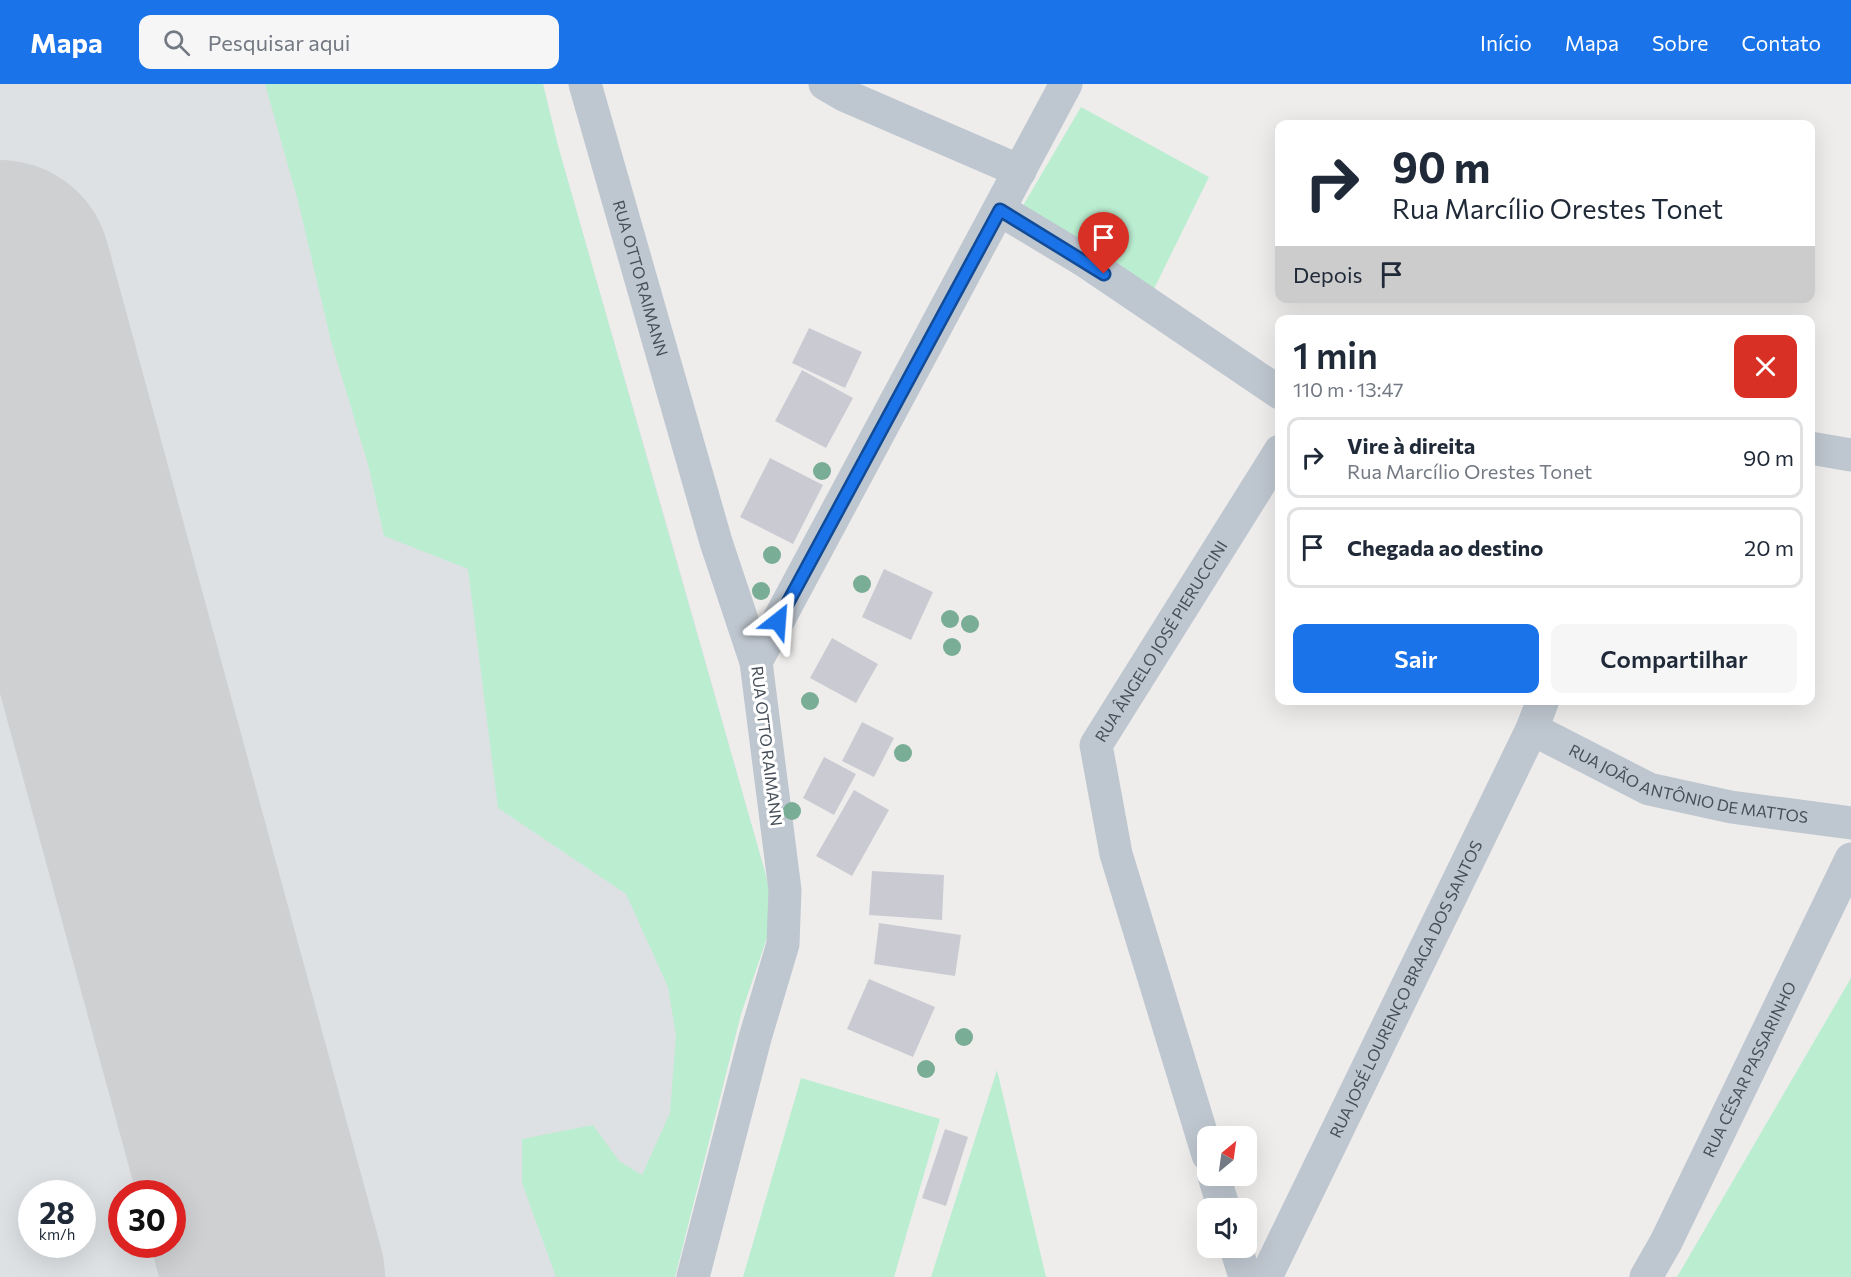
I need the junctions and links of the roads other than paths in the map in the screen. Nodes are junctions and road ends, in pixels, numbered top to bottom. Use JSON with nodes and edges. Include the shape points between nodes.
{"nodes":[{"id":1,"x":585,"y":84,"type":"edge"},
{"id":2,"x":825,"y":84,"type":"edge"},
{"id":3,"x":1066,"y":84,"type":"edge"},
{"id":4,"x":1020,"y":171,"type":"junction"},
{"id":5,"x":1000,"y":210,"type":"junction"},
{"id":6,"x":1275,"y":390,"type":"edge"},
{"id":7,"x":1815,"y":449,"type":"edge"},
{"id":8,"x":1851,"y":455,"type":"edge"},
{"id":9,"x":1275,"y":459,"type":"edge"},
{"id":10,"x":756,"y":662,"type":"junction"},
{"id":11,"x":1537,"y":715,"type":"edge"},
{"id":12,"x":1851,"y":823,"type":"edge"},
{"id":13,"x":1851,"y":859,"type":"edge"},
{"id":14,"x":1199,"y":1126,"type":"edge"},
{"id":15,"x":1239,"y":1258,"type":"edge"},
{"id":16,"x":693,"y":1277,"type":"edge"},
{"id":17,"x":1245,"y":1277,"type":"edge"},
{"id":18,"x":1266,"y":1277,"type":"edge"},
{"id":19,"x":1646,"y":1277,"type":"edge"}],
"edges":[{"from":1,"to":10,"type":"street","name":"RUA OTTO RAIMANN","via":[[716,542]]},
{"from":2,"to":4,"type":"street"},
{"from":3,"to":4,"type":"street"},
{"from":4,"to":5,"type":"street"},
{"from":5,"to":6,"type":"street","via":[[1084,261]]},
{"from":5,"to":10,"type":"street"},
{"from":7,"to":8,"type":"street"},
{"from":9,"to":14,"type":"street","name":"RUA ÂNGELO JOSÉ PIERUCCINI","via":[[1096,745],[1116,854]]},
{"from":10,"to":16,"type":"street","name":"RUA OTTO RAIMANN","via":[[785,890],[783,944]]},
{"from":11,"to":12,"type":"street","name":"RUA JOÃO ANTÔNIO DE MATTOS","via":[[1649,789],[1731,807]]},
{"from":11,"to":18,"type":"street","name":"RUA JOSÉ LOURENÇO BRAGA DOS SANTOS"},
{"from":13,"to":19,"type":"street","name":"RUA CÉSAR PASSARINHO"},
{"from":15,"to":17,"type":"street"}]}
